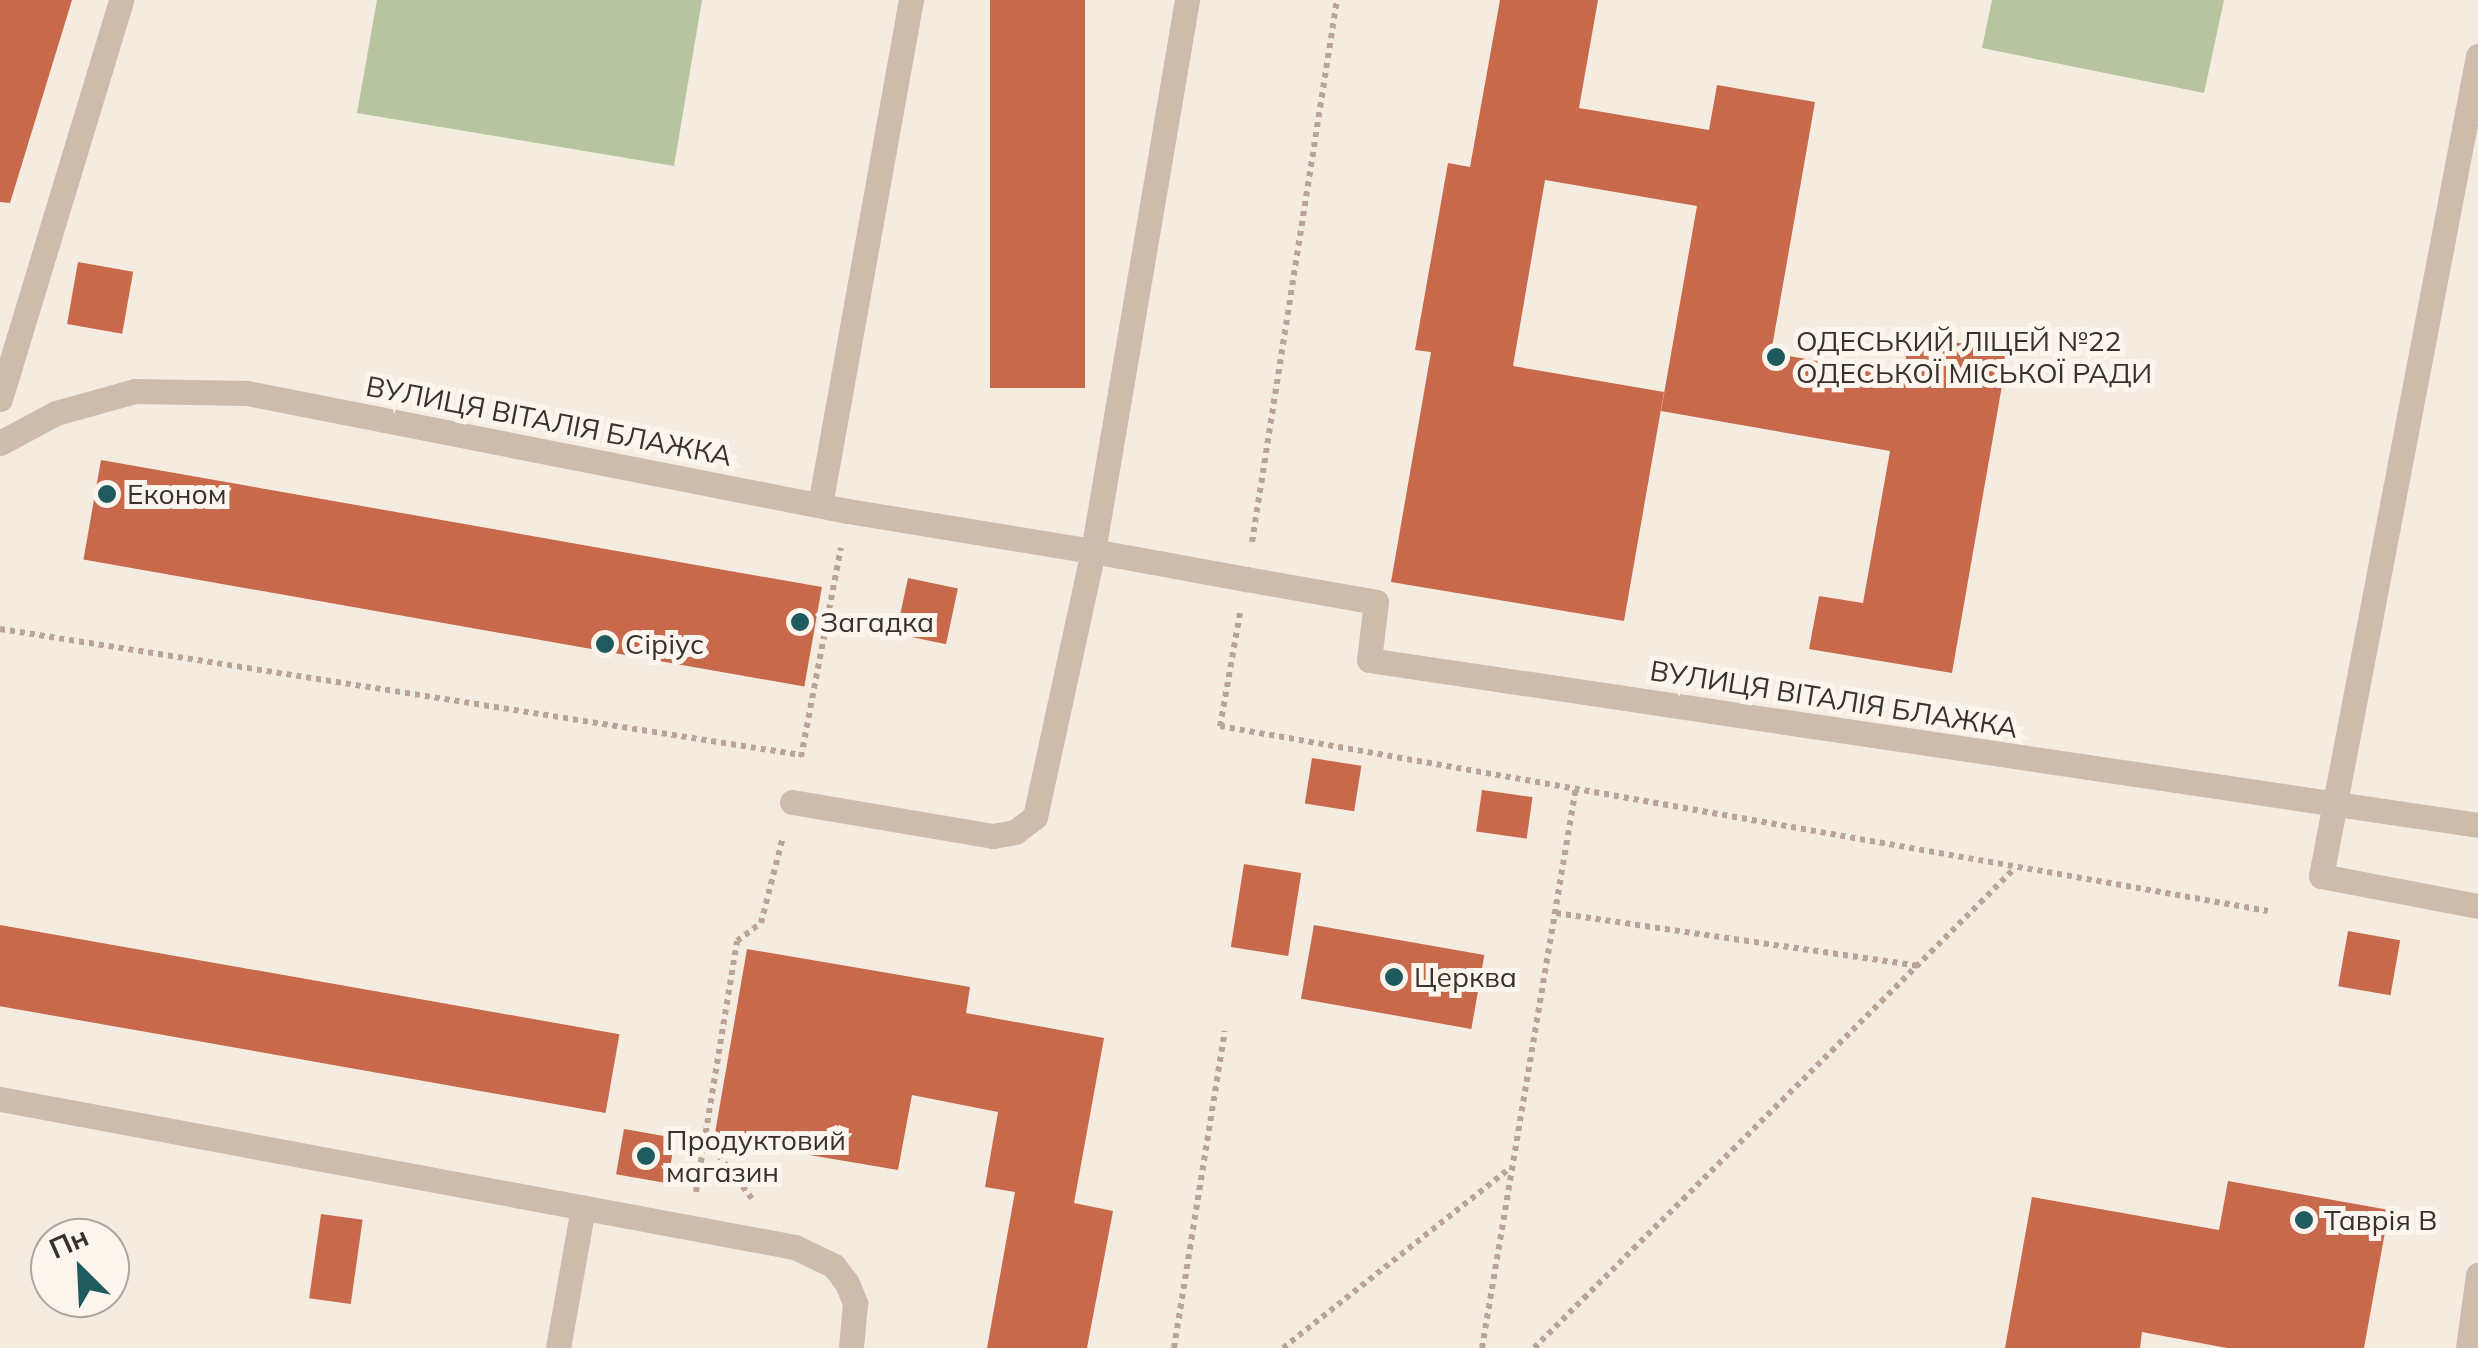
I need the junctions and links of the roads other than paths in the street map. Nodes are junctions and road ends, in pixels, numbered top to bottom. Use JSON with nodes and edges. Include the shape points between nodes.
{"nodes":[{"id":1,"x":120,"y":0,"type":"edge"},
{"id":2,"x":911,"y":0,"type":"edge"},
{"id":3,"x":1187,"y":0,"type":"edge"},
{"id":4,"x":2478,"y":56,"type":"edge"},
{"id":5,"x":0,"y":399,"type":"edge"},
{"id":6,"x":0,"y":443,"type":"edge"},
{"id":7,"x":820,"y":505,"type":"junction"},
{"id":8,"x":1094,"y":552,"type":"junction"},
{"id":9,"x":792,"y":802,"type":"road end"},
{"id":10,"x":2335,"y":804,"type":"junction"},
{"id":11,"x":2478,"y":825,"type":"edge"},
{"id":12,"x":2478,"y":906,"type":"edge"},
{"id":13,"x":0,"y":1099,"type":"edge"},
{"id":14,"x":583,"y":1207,"type":"junction"},
{"id":15,"x":2478,"y":1275,"type":"edge"},
{"id":16,"x":558,"y":1348,"type":"edge"},
{"id":17,"x":851,"y":1348,"type":"edge"},
{"id":18,"x":2468,"y":1348,"type":"edge"}],
"edges":[{"from":1,"to":5,"type":"street"},
{"from":2,"to":7,"type":"street"},
{"from":3,"to":8,"type":"street"},
{"from":4,"to":10,"type":"street"},
{"from":6,"to":7,"type":"street","name":"ВУЛИЦЯ ВІТАЛІЯ БЛАЖКА","via":[[56,412],[135,391],[247,392]]},
{"from":7,"to":8,"type":"street","name":"ВУЛИЦЯ ВІТАЛІЯ БЛАЖКА"},
{"from":8,"to":9,"type":"street","via":[[1036,817],[1015,832],[993,836]]},
{"from":8,"to":10,"type":"street","name":"ВУЛИЦЯ ВІТАЛІЯ БЛАЖКА","via":[[1376,602],[1368,660]]},
{"from":10,"to":11,"type":"street","name":"ВУЛИЦЯ ВІТАЛІЯ БЛАЖКА"},
{"from":10,"to":12,"type":"street","via":[[2321,876]]},
{"from":13,"to":14,"type":"street"},
{"from":14,"to":16,"type":"street"},
{"from":14,"to":17,"type":"street","via":[[816,1254],[848,1283],[855,1303]]},
{"from":15,"to":18,"type":"street"}]}
